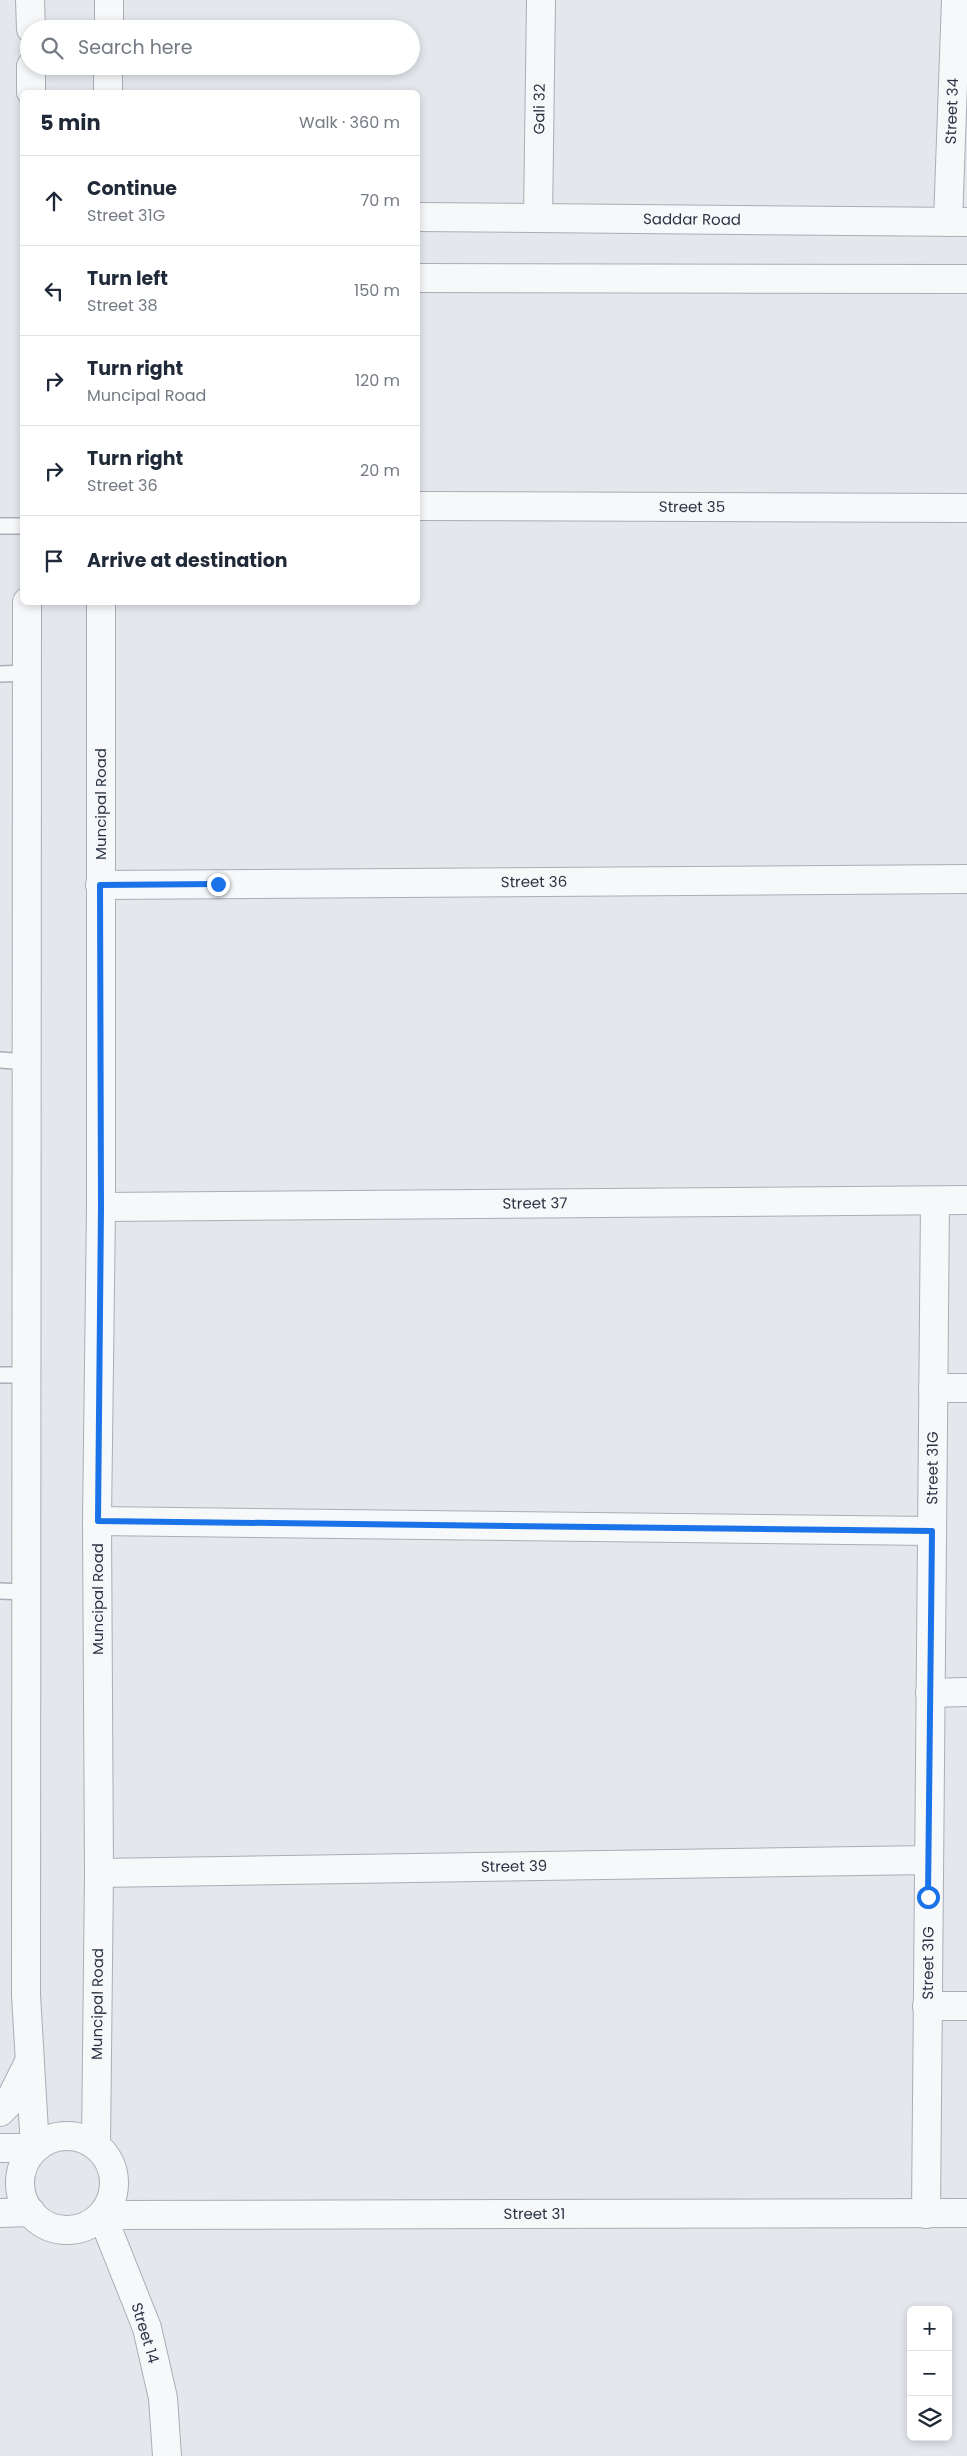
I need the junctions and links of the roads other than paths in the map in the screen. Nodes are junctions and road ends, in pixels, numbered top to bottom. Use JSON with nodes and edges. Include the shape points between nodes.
{"nodes":[{"id":1,"x":30,"y":0,"type":"edge"},
{"id":2,"x":109,"y":0,"type":"edge"},
{"id":3,"x":541,"y":0,"type":"edge"},
{"id":4,"x":956,"y":0,"type":"edge"},
{"id":5,"x":31,"y":20,"type":"edge"},
{"id":6,"x":109,"y":20,"type":"edge"},
{"id":7,"x":31,"y":75,"type":"edge"},
{"id":8,"x":108,"y":75,"type":"edge"},
{"id":9,"x":31,"y":90,"type":"edge"},
{"id":10,"x":108,"y":90,"type":"edge"},
{"id":11,"x":420,"y":217,"type":"edge"},
{"id":12,"x":538,"y":218,"type":"junction"},
{"id":13,"x":958,"y":222,"type":"edge"},
{"id":14,"x":420,"y":278,"type":"edge"},
{"id":15,"x":967,"y":279,"type":"edge"},
{"id":16,"x":420,"y":506,"type":"edge"},
{"id":17,"x":967,"y":508,"type":"edge"},
{"id":18,"x":0,"y":526,"type":"edge"},
{"id":19,"x":20,"y":526,"type":"edge"},
{"id":20,"x":26,"y":605,"type":"edge"},
{"id":21,"x":101,"y":605,"type":"edge"},
{"id":22,"x":13,"y":673,"type":"edge"},
{"id":23,"x":967,"y":879,"type":"edge"},
{"id":24,"x":100,"y":885,"type":"junction"},
{"id":25,"x":0,"y":1060,"type":"edge"},
{"id":26,"x":27,"y":1062,"type":"junction"},
{"id":27,"x":967,"y":1200,"type":"edge"},
{"id":28,"x":935,"y":1201,"type":"junction"},
{"id":29,"x":101,"y":1207,"type":"junction"},
{"id":30,"x":0,"y":1375,"type":"edge"},
{"id":31,"x":27,"y":1375,"type":"junction"},
{"id":32,"x":933,"y":1388,"type":"junction"},
{"id":33,"x":967,"y":1388,"type":"edge"},
{"id":34,"x":98,"y":1521,"type":"junction"},
{"id":35,"x":932,"y":1531,"type":"junction"},
{"id":36,"x":13,"y":1591,"type":"edge"},
{"id":37,"x":967,"y":1692,"type":"edge"},
{"id":38,"x":930,"y":1693,"type":"junction"},
{"id":39,"x":929,"y":1860,"type":"junction"},
{"id":40,"x":99,"y":1873,"type":"junction"},
{"id":41,"x":927,"y":2006,"type":"junction"},
{"id":42,"x":967,"y":2006,"type":"edge"},
{"id":43,"x":30,"y":2059,"type":"junction"},
{"id":44,"x":0,"y":2112,"type":"edge"},
{"id":45,"x":96,"y":2145,"type":"junction"},
{"id":46,"x":0,"y":2148,"type":"edge"},
{"id":47,"x":35,"y":2148,"type":"junction"},
{"id":48,"x":30,"y":2212,"type":"junction"},
{"id":49,"x":0,"y":2213,"type":"edge"},
{"id":50,"x":926,"y":2214,"type":"junction"},
{"id":51,"x":967,"y":2214,"type":"edge"},
{"id":52,"x":102,"y":2215,"type":"junction"},
{"id":53,"x":167,"y":2456,"type":"edge"}],
"edges":[{"from":1,"to":5,"type":"street"},
{"from":2,"to":6,"type":"street"},
{"from":3,"to":12,"type":"street","name":"Gali 32"},
{"from":4,"to":13,"type":"street","name":"Street 34"},
{"from":7,"to":9,"type":"street"},
{"from":8,"to":10,"type":"street"},
{"from":11,"to":12,"type":"street","name":"Saddar Road"},
{"from":12,"to":13,"type":"street","name":"Saddar Road"},
{"from":14,"to":15,"type":"street"},
{"from":16,"to":17,"type":"street","name":"Street 35"},
{"from":18,"to":19,"type":"lane"},
{"from":20,"to":22,"type":"street"},
{"from":21,"to":24,"type":"street","name":"Muncipal Road"},
{"from":22,"to":26,"type":"street"},
{"from":23,"to":24,"type":"street","name":"Street 36"},
{"from":24,"to":29,"type":"street","name":"Muncipal Road"},
{"from":25,"to":26,"type":"lane"},
{"from":26,"to":31,"type":"street"},
{"from":27,"to":28,"type":"street","name":"Street 37"},
{"from":28,"to":29,"type":"street","name":"Street 37"},
{"from":28,"to":32,"type":"street","name":"Street 31G"},
{"from":29,"to":34,"type":"street","name":"Muncipal Road"},
{"from":30,"to":31,"type":"lane"},
{"from":31,"to":36,"type":"street"},
{"from":32,"to":33,"type":"street"},
{"from":32,"to":35,"type":"street","name":"Street 31G"},
{"from":34,"to":35,"type":"street"},
{"from":34,"to":40,"type":"street","name":"Muncipal Road"},
{"from":35,"to":38,"type":"street","name":"Street 31G"},
{"from":36,"to":43,"type":"street"},
{"from":37,"to":38,"type":"street"},
{"from":38,"to":39,"type":"street","name":"Street 31G"},
{"from":39,"to":40,"type":"street","name":"Street 39"},
{"from":39,"to":41,"type":"street","name":"Street 31G"},
{"from":40,"to":45,"type":"street","name":"Muncipal Road"},
{"from":41,"to":42,"type":"street"},
{"from":41,"to":50,"type":"street","name":"Street 31G"},
{"from":43,"to":44,"type":"street","via":[[8,2104]]},
{"from":43,"to":47,"type":"street"},
{"from":45,"to":47,"type":"street","via":[[72,2135],[45,2141]]},
{"from":45,"to":52,"type":"street","via":[[107,2157],[115,2187],[111,2202]]},
{"from":46,"to":47,"type":"street"},
{"from":47,"to":48,"type":"street","via":[[21,2172],[23,2201]]},
{"from":48,"to":49,"type":"street"},
{"from":48,"to":52,"type":"street","via":[[43,2223],[58,2229],[74,2230],[89,2225]]},
{"from":50,"to":51,"type":"street","name":"Street 31"},
{"from":50,"to":52,"type":"street","name":"Street 31"},
{"from":52,"to":53,"type":"street","name":"Street 14","via":[[147,2328],[163,2398]]}]}
